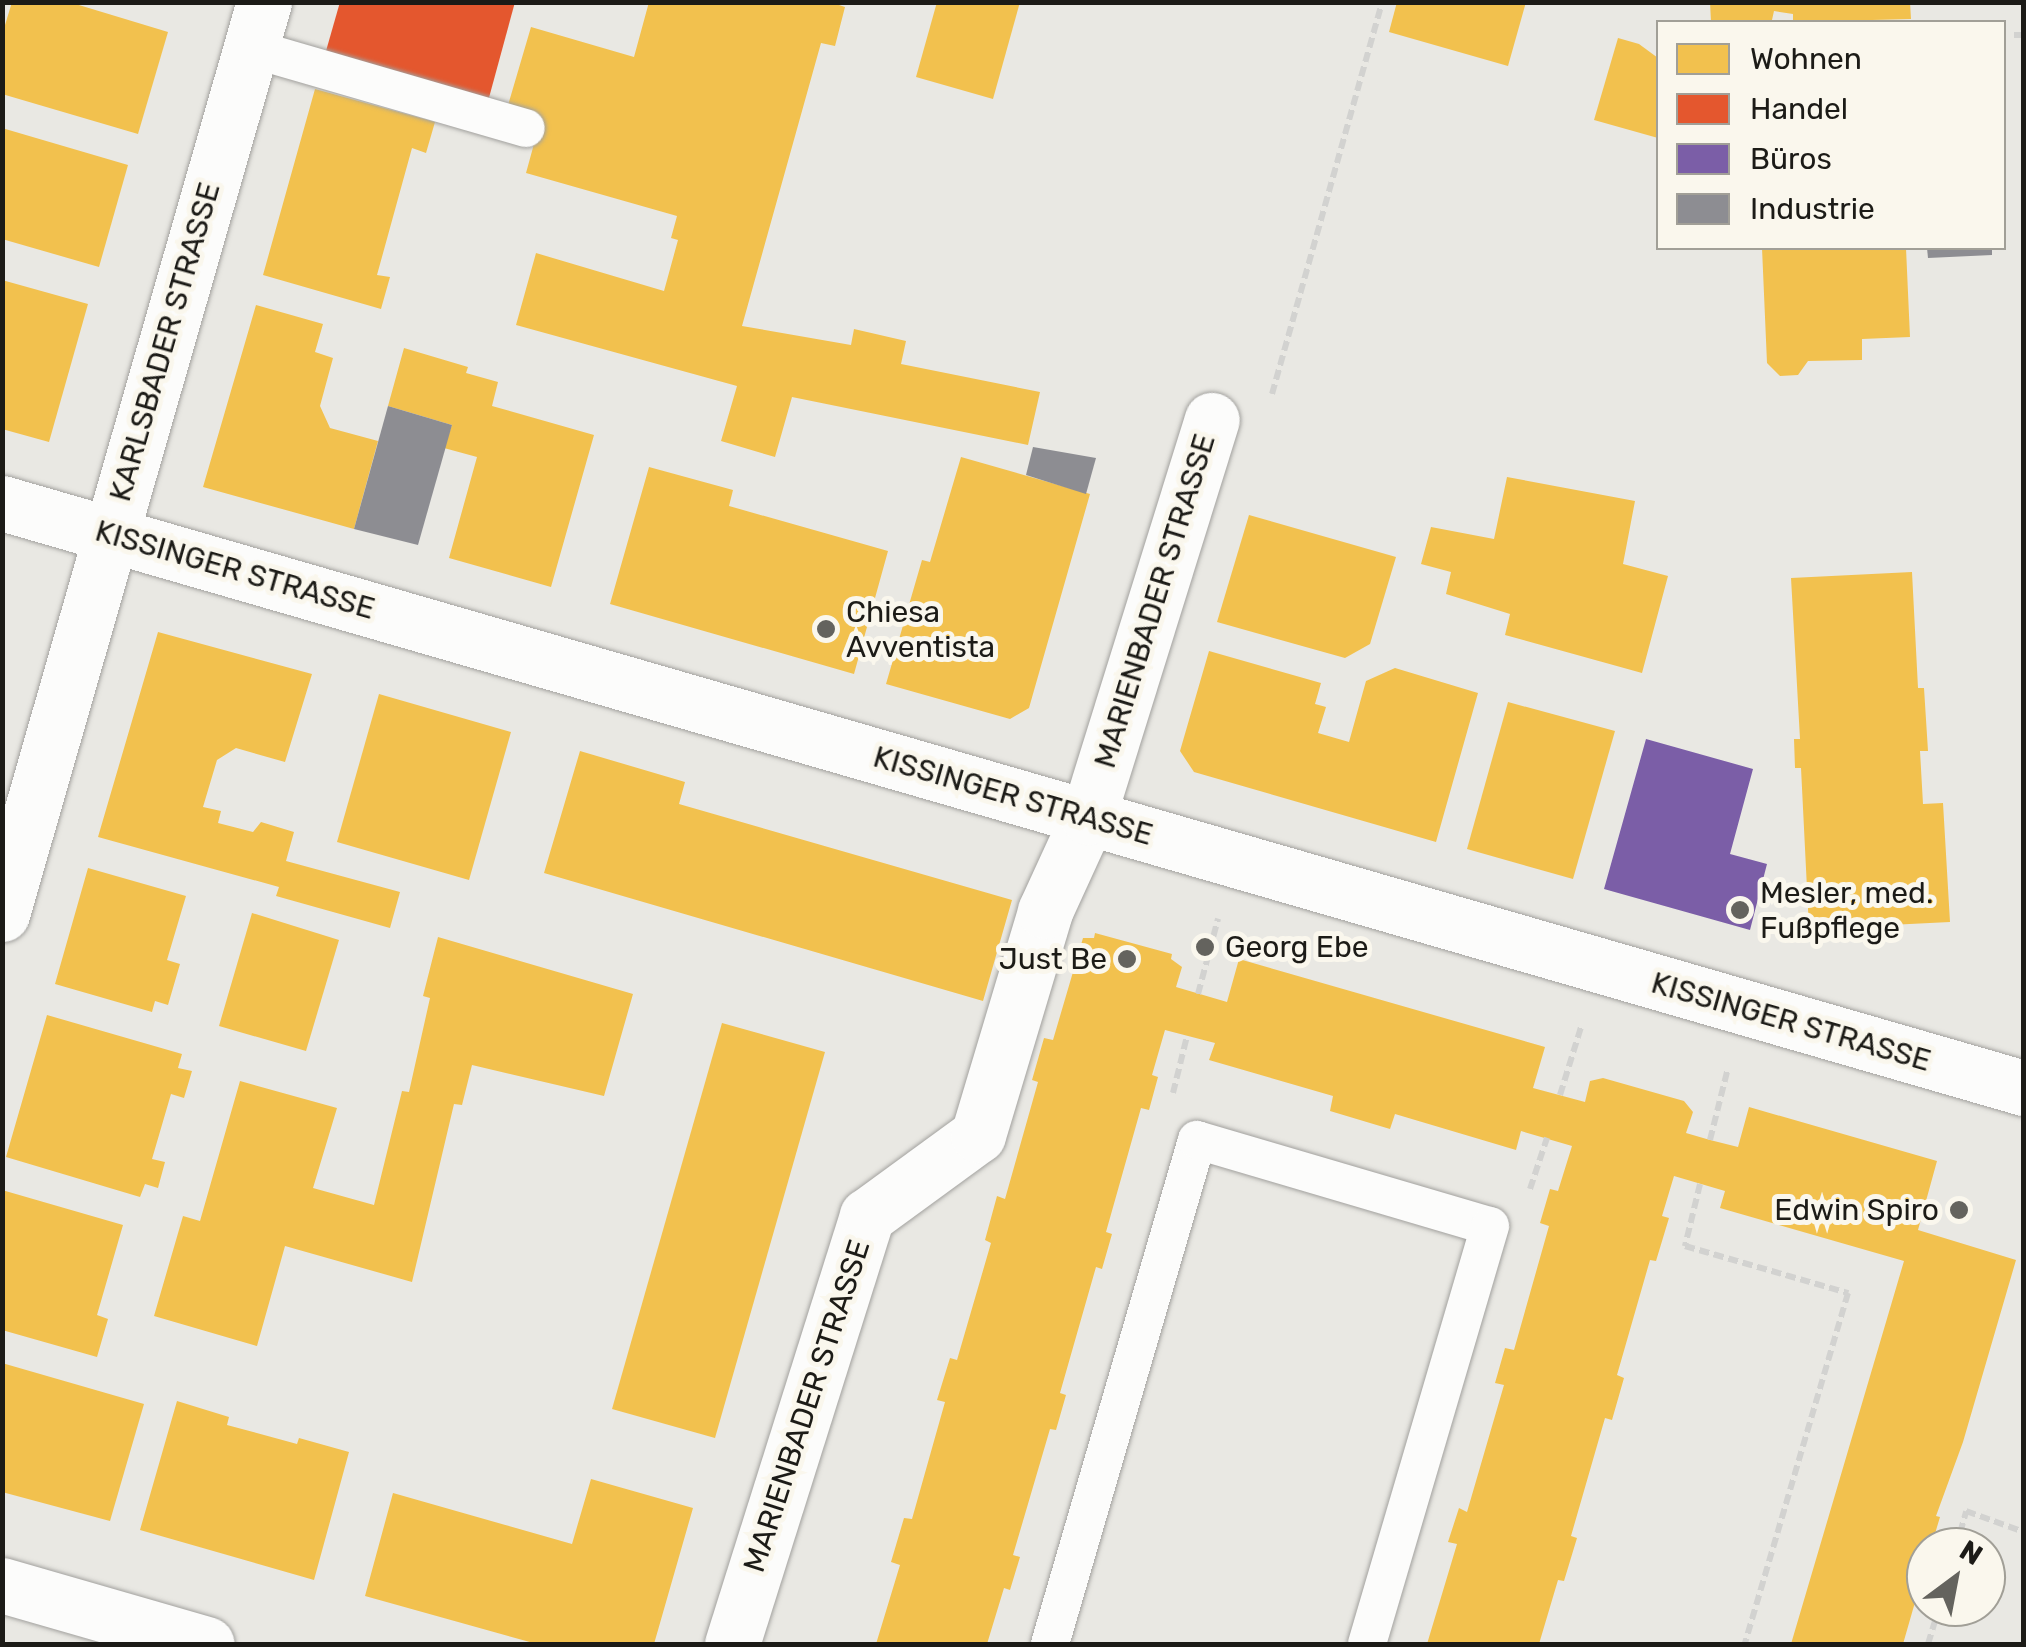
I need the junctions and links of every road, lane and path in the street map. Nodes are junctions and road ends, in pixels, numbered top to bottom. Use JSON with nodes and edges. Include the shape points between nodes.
{"nodes":[{"id":1,"x":1382,"y":2,"type":"edge"},
{"id":2,"x":257,"y":26,"type":"edge"},
{"id":3,"x":2014,"y":35,"type":"dead end"},
{"id":4,"x":2024,"y":35,"type":"edge"},
{"id":5,"x":526,"y":128,"type":"dead end"},
{"id":6,"x":1212,"y":420,"type":"joint"},
{"id":7,"x":2,"y":502,"type":"edge"},
{"id":8,"x":110,"y":534,"type":"junction"},
{"id":9,"x":1088,"y":817,"type":"junction"},
{"id":10,"x":1234,"y":860,"type":"junction"},
{"id":11,"x":2,"y":914,"type":"edge"},
{"id":12,"x":1198,"y":994,"type":"dead end"},
{"id":13,"x":2024,"y":1088,"type":"edge"},
{"id":14,"x":1700,"y":1184,"type":"dead end"},
{"id":15,"x":1962,"y":1527,"type":"edge"},
{"id":16,"x":2024,"y":1532,"type":"edge"},
{"id":17,"x":2,"y":1585,"type":"edge"},
{"id":18,"x":207,"y":1644,"type":"edge"},
{"id":19,"x":732,"y":1644,"type":"edge"},
{"id":20,"x":1050,"y":1644,"type":"edge"},
{"id":21,"x":1367,"y":1644,"type":"edge"},
{"id":22,"x":1745,"y":1644,"type":"edge"}],
"edges":[{"from":1,"to":6,"type":"path","via":[[1269,406]]},
{"from":2,"to":5,"type":"lane"},
{"from":2,"to":8,"type":"street","name":"KARLSBADER STRASSE"},
{"from":3,"to":4,"type":"path"},
{"from":6,"to":9,"type":"street","name":"MARIENBADER STRASSE"},
{"from":7,"to":8,"type":"street","name":"KISSINGER STRASSE"},
{"from":8,"to":9,"type":"street","name":"KISSINGER STRASSE"},
{"from":8,"to":11,"type":"street","name":"KARLSBADER STRASSE"},
{"from":9,"to":10,"type":"street","name":"KISSINGER STRASSE"},
{"from":9,"to":19,"type":"street","name":"MARIENBADER STRASSE","via":[[1045,911],[978,1135],[867,1216]]},
{"from":10,"to":12,"type":"path"},
{"from":10,"to":13,"type":"street","name":"KISSINGER STRASSE"},
{"from":14,"to":22,"type":"path","via":[[1685,1246],[1848,1293]]},
{"from":15,"to":16,"type":"path","via":[[1966,1511]]},
{"from":17,"to":18,"type":"street"},
{"from":20,"to":21,"type":"lane","via":[[1197,1140],[1490,1226]]}]}
